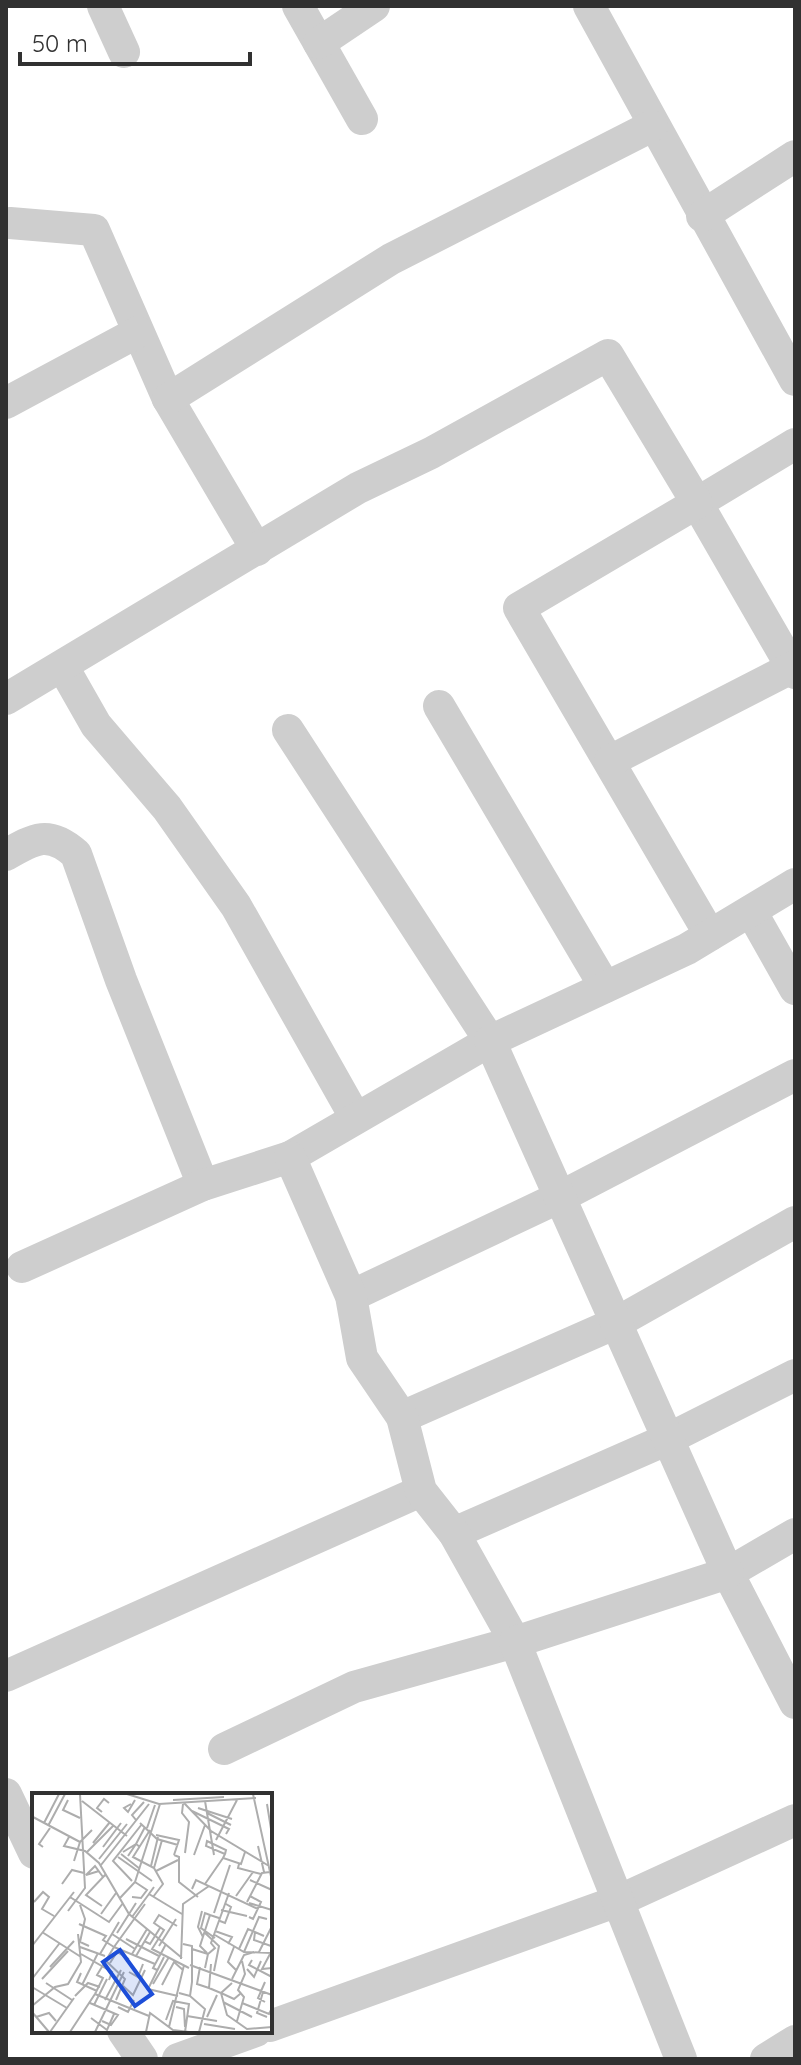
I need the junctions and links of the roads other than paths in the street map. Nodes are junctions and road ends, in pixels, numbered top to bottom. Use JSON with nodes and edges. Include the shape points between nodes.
{"nodes":[{"id":1,"x":103,"y":6,"type":"edge"},
{"id":2,"x":298,"y":6,"type":"edge"},
{"id":3,"x":374,"y":6,"type":"edge"},
{"id":4,"x":589,"y":6,"type":"edge"},
{"id":5,"x":319,"y":43,"type":"junction"},
{"id":6,"x":124,"y":52,"type":"dead end"},
{"id":7,"x":362,"y":119,"type":"dead end"},
{"id":8,"x":652,"y":126,"type":"junction"},
{"id":9,"x":795,"y":156,"type":"edge"},
{"id":10,"x":702,"y":216,"type":"junction"},
{"id":11,"x":7,"y":222,"type":"edge"},
{"id":12,"x":138,"y":332,"type":"junction"},
{"id":13,"x":795,"y":380,"type":"edge"},
{"id":14,"x":168,"y":399,"type":"junction"},
{"id":15,"x":6,"y":403,"type":"edge"},
{"id":16,"x":795,"y":444,"type":"edge"},
{"id":17,"x":697,"y":503,"type":"junction"},
{"id":18,"x":257,"y":550,"type":"junction"},
{"id":19,"x":63,"y":667,"type":"junction"},
{"id":20,"x":794,"y":669,"type":"edge"},
{"id":21,"x":6,"y":699,"type":"edge"},
{"id":22,"x":439,"y":706,"type":"dead end"},
{"id":23,"x":288,"y":730,"type":"dead end"},
{"id":24,"x":610,"y":761,"type":"junction"},
{"id":25,"x":6,"y":855,"type":"edge"},
{"id":26,"x":795,"y":884,"type":"edge"},
{"id":27,"x":751,"y":911,"type":"junction"},
{"id":28,"x":710,"y":935,"type":"junction"},
{"id":29,"x":605,"y":987,"type":"junction"},
{"id":30,"x":795,"y":989,"type":"edge"},
{"id":31,"x":490,"y":1041,"type":"junction"},
{"id":32,"x":795,"y":1075,"type":"edge"},
{"id":33,"x":355,"y":1117,"type":"junction"},
{"id":34,"x":290,"y":1157,"type":"junction"},
{"id":35,"x":203,"y":1185,"type":"junction"},
{"id":36,"x":560,"y":1197,"type":"junction"},
{"id":37,"x":795,"y":1222,"type":"edge"},
{"id":38,"x":22,"y":1267,"type":"dead end"},
{"id":39,"x":351,"y":1296,"type":"junction"},
{"id":40,"x":616,"y":1323,"type":"junction"},
{"id":41,"x":795,"y":1375,"type":"edge"},
{"id":42,"x":402,"y":1417,"type":"junction"},
{"id":43,"x":668,"y":1439,"type":"junction"},
{"id":44,"x":421,"y":1491,"type":"junction"},
{"id":45,"x":454,"y":1533,"type":"junction"},
{"id":46,"x":795,"y":1534,"type":"edge"},
{"id":47,"x":728,"y":1573,"type":"junction"},
{"id":48,"x":515,"y":1642,"type":"junction"},
{"id":49,"x":6,"y":1676,"type":"edge"},
{"id":50,"x":795,"y":1703,"type":"edge"},
{"id":51,"x":224,"y":1749,"type":"dead end"},
{"id":52,"x":6,"y":1794,"type":"edge"},
{"id":53,"x":795,"y":1820,"type":"edge"},
{"id":54,"x":32,"y":1849,"type":"edge"},
{"id":55,"x":618,"y":1901,"type":"junction"},
{"id":56,"x":272,"y":2025,"type":"edge"},
{"id":57,"x":124,"y":2033,"type":"edge"},
{"id":58,"x":250,"y":2033,"type":"edge"},
{"id":59,"x":795,"y":2041,"type":"edge"},
{"id":60,"x":142,"y":2059,"type":"edge"},
{"id":61,"x":178,"y":2059,"type":"edge"},
{"id":62,"x":681,"y":2059,"type":"edge"},
{"id":63,"x":766,"y":2059,"type":"edge"}],
"edges":[{"from":1,"to":6,"type":"street"},
{"from":2,"to":5,"type":"street"},
{"from":3,"to":5,"type":"street"},
{"from":4,"to":8,"type":"street"},
{"from":5,"to":7,"type":"street"},
{"from":8,"to":10,"type":"street"},
{"from":8,"to":14,"type":"street","via":[[391,259]]},
{"from":9,"to":10,"type":"street"},
{"from":10,"to":13,"type":"street"},
{"from":11,"to":12,"type":"street","via":[[94,230]]},
{"from":12,"to":14,"type":"street"},
{"from":12,"to":15,"type":"street"},
{"from":14,"to":18,"type":"street"},
{"from":16,"to":17,"type":"street"},
{"from":17,"to":18,"type":"street","via":[[608,355],[358,488]]},
{"from":17,"to":20,"type":"street"},
{"from":17,"to":24,"type":"street","via":[[519,608]]},
{"from":18,"to":19,"type":"street"},
{"from":19,"to":21,"type":"street"},
{"from":19,"to":33,"type":"street","via":[[96,725],[167,808],[236,906]]},
{"from":20,"to":24,"type":"street"},
{"from":22,"to":29,"type":"street"},
{"from":23,"to":31,"type":"street"},
{"from":24,"to":28,"type":"street"},
{"from":25,"to":35,"type":"street","via":[[38,838],[61,840],[76,854]]},
{"from":26,"to":27,"type":"street"},
{"from":27,"to":28,"type":"street"},
{"from":27,"to":30,"type":"street"},
{"from":28,"to":29,"type":"street"},
{"from":29,"to":31,"type":"street"},
{"from":31,"to":33,"type":"street"},
{"from":31,"to":36,"type":"street"},
{"from":32,"to":36,"type":"street"},
{"from":33,"to":34,"type":"street"},
{"from":34,"to":35,"type":"street"},
{"from":34,"to":39,"type":"street"},
{"from":35,"to":38,"type":"street"},
{"from":36,"to":39,"type":"street"},
{"from":36,"to":40,"type":"street"},
{"from":37,"to":40,"type":"street"},
{"from":39,"to":42,"type":"street","via":[[362,1358]]},
{"from":40,"to":42,"type":"street"},
{"from":40,"to":43,"type":"street"},
{"from":41,"to":43,"type":"street"},
{"from":42,"to":44,"type":"street"},
{"from":43,"to":45,"type":"street"},
{"from":43,"to":47,"type":"street"},
{"from":44,"to":45,"type":"street"},
{"from":44,"to":49,"type":"street"},
{"from":45,"to":48,"type":"street"},
{"from":46,"to":47,"type":"street"},
{"from":47,"to":48,"type":"street"},
{"from":47,"to":50,"type":"street"},
{"from":48,"to":51,"type":"street","via":[[354,1687]]},
{"from":48,"to":55,"type":"street"},
{"from":52,"to":54,"type":"street"},
{"from":53,"to":55,"type":"street"},
{"from":55,"to":56,"type":"street"},
{"from":55,"to":62,"type":"street"},
{"from":57,"to":60,"type":"street"},
{"from":58,"to":61,"type":"street"},
{"from":59,"to":63,"type":"street"}]}
